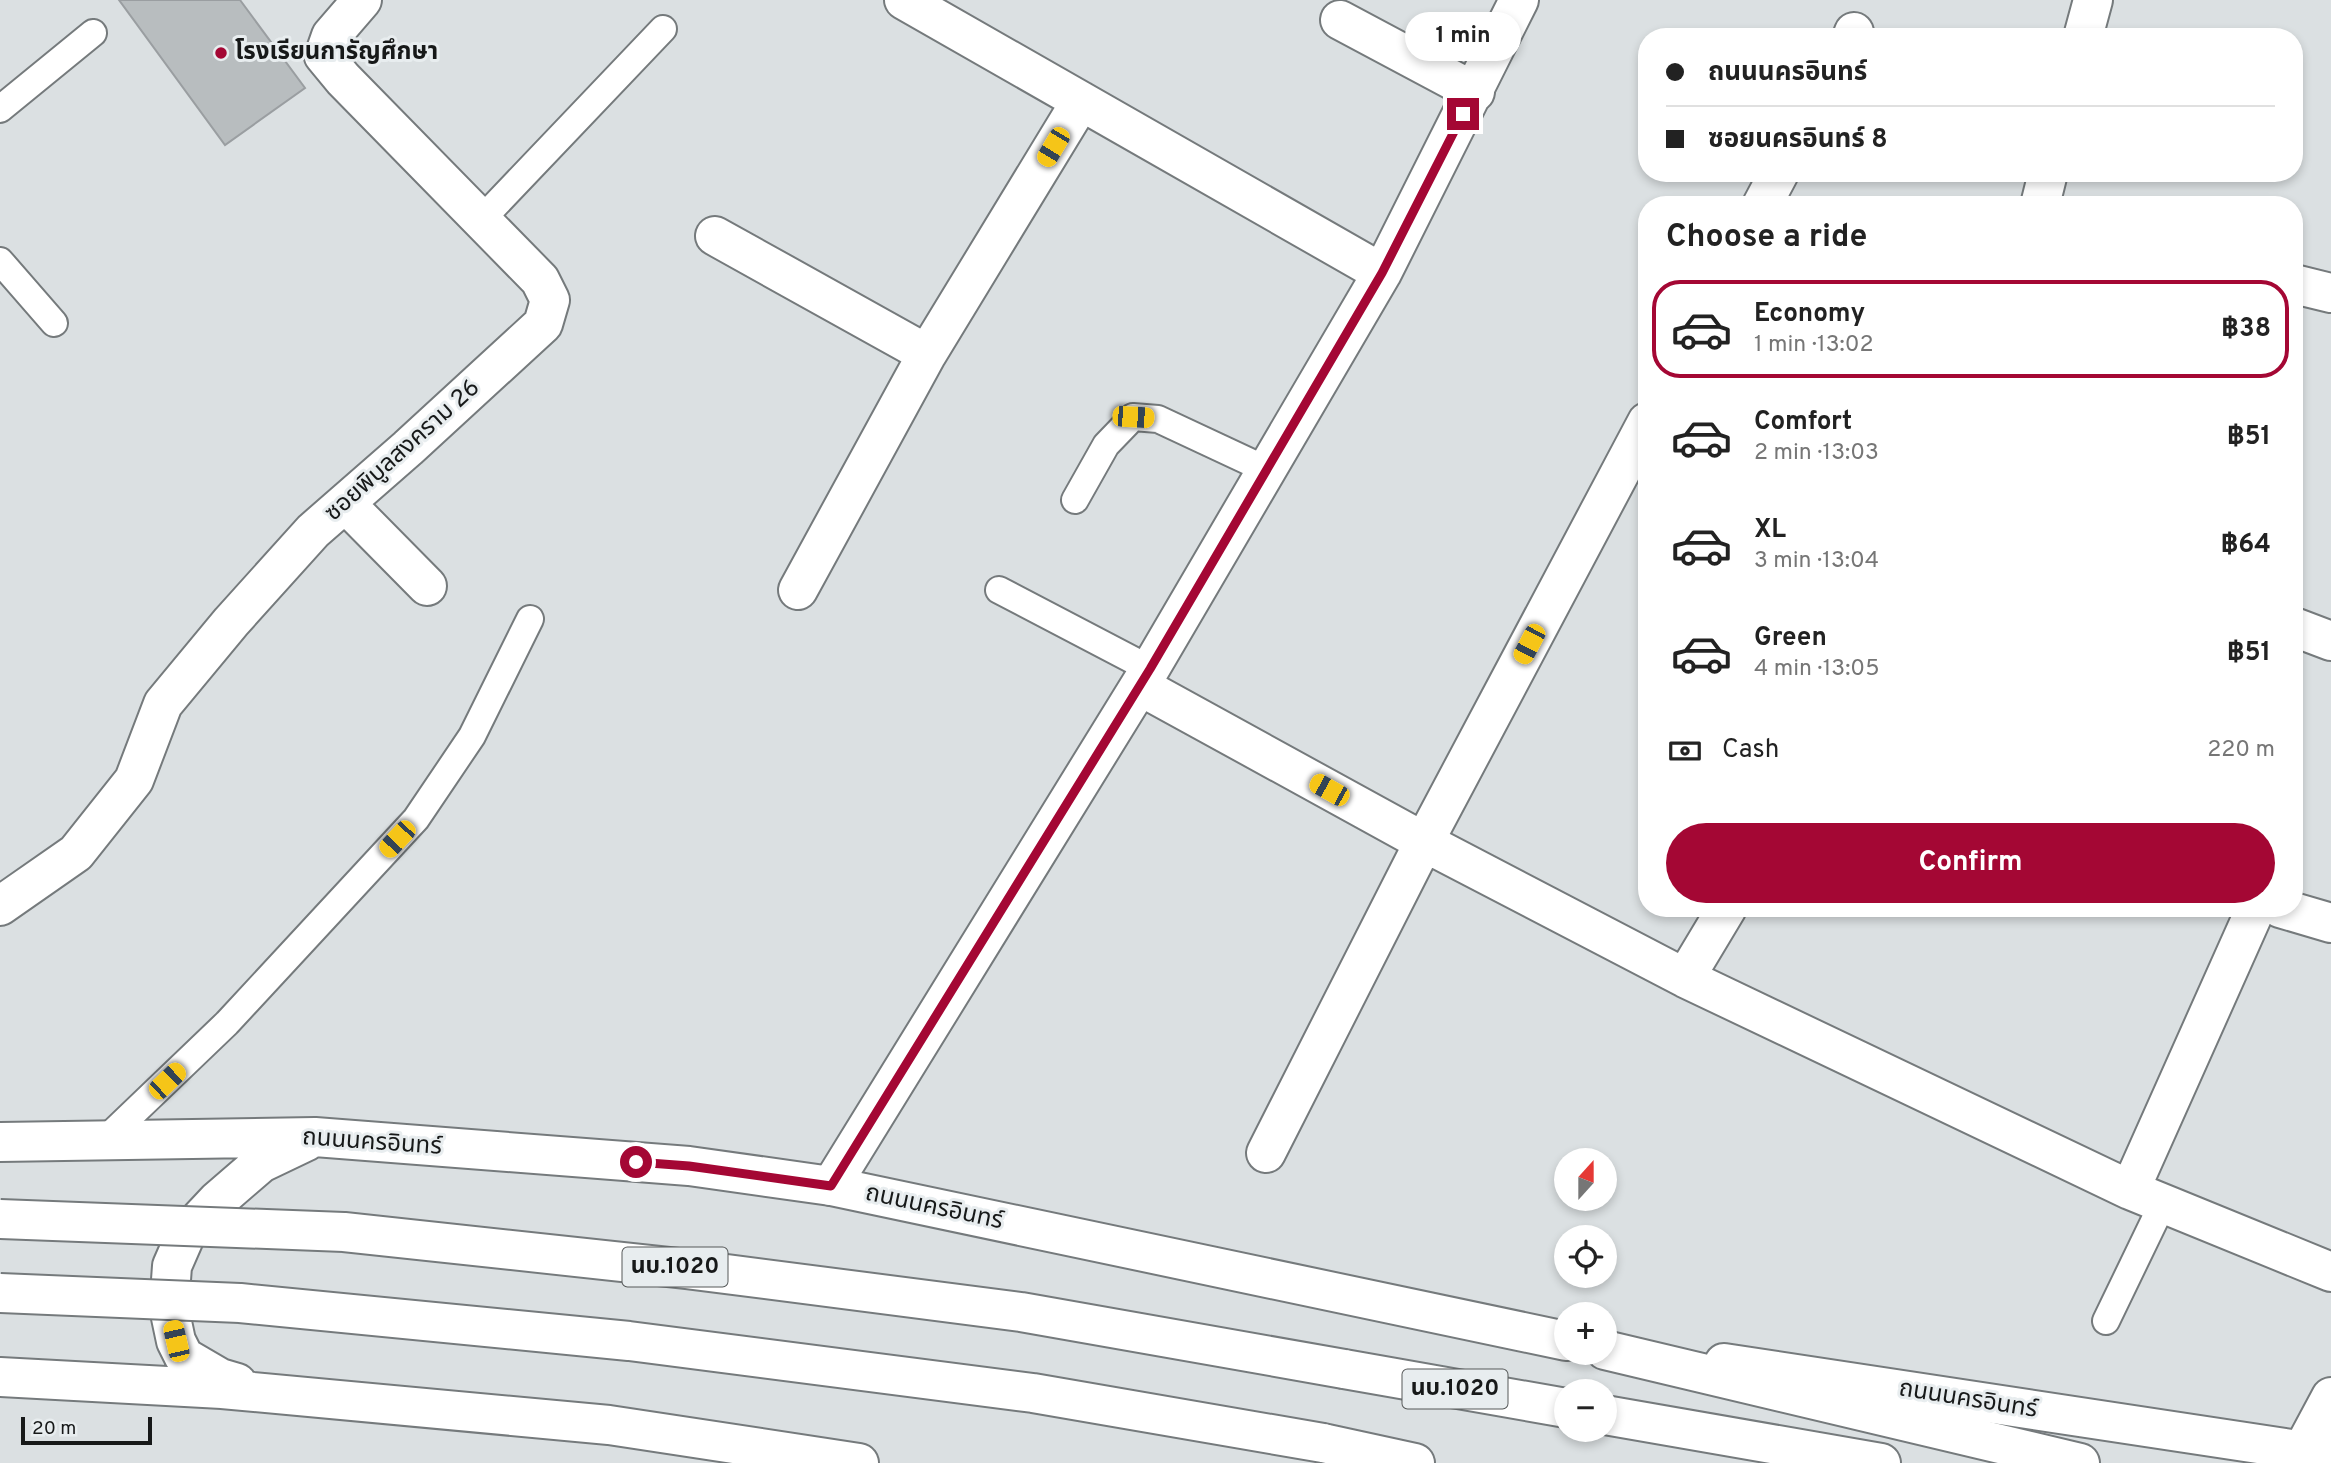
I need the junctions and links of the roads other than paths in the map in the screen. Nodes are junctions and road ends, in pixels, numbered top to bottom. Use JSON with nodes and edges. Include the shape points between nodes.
{"nodes":[{"id":1,"x":362,"y":0,"type":"edge"},
{"id":2,"x":904,"y":0,"type":"edge"},
{"id":3,"x":1519,"y":0,"type":"edge"},
{"id":4,"x":2093,"y":0,"type":"edge"},
{"id":5,"x":1340,"y":20,"type":"dead end"},
{"id":6,"x":2085,"y":28,"type":"edge"},
{"id":7,"x":663,"y":29,"type":"dead end"},
{"id":8,"x":93,"y":33,"type":"dead end"},
{"id":9,"x":1475,"y":92,"type":"junction"},
{"id":10,"x":1080,"y":100,"type":"junction"},
{"id":11,"x":0,"y":109,"type":"edge"},
{"id":12,"x":481,"y":220,"type":"junction"},
{"id":13,"x":715,"y":236,"type":"dead end"},
{"id":14,"x":0,"y":261,"type":"edge"},
{"id":15,"x":1382,"y":273,"type":"junction"},
{"id":16,"x":2303,"y":286,"type":"edge"},
{"id":17,"x":2331,"y":293,"type":"edge"},
{"id":18,"x":54,"y":323,"type":"dead end"},
{"id":19,"x":927,"y":354,"type":"junction"},
{"id":20,"x":1638,"y":439,"type":"edge"},
{"id":21,"x":1267,"y":470,"type":"junction"},
{"id":22,"x":1075,"y":500,"type":"dead end"},
{"id":23,"x":345,"y":503,"type":"junction"},
{"id":24,"x":427,"y":586,"type":"dead end"},
{"id":25,"x":798,"y":590,"type":"dead end"},
{"id":26,"x":999,"y":590,"type":"dead end"},
{"id":27,"x":530,"y":619,"type":"dead end"},
{"id":28,"x":2303,"y":630,"type":"edge"},
{"id":29,"x":2331,"y":641,"type":"edge"},
{"id":30,"x":1145,"y":677,"type":"junction"},
{"id":31,"x":1424,"y":842,"type":"junction"},
{"id":32,"x":0,"y":906,"type":"edge"},
{"id":33,"x":2303,"y":915,"type":"edge"},
{"id":34,"x":1722,"y":917,"type":"edge"},
{"id":35,"x":2253,"y":917,"type":"edge"},
{"id":36,"x":2331,"y":923,"type":"edge"},
{"id":37,"x":1685,"y":978,"type":"junction"},
{"id":38,"x":316,"y":1137,"type":"junction"},
{"id":39,"x":106,"y":1139,"type":"junction"},
{"id":40,"x":0,"y":1142,"type":"edge"},
{"id":41,"x":1266,"y":1153,"type":"dead end"},
{"id":42,"x":831,"y":1186,"type":"junction"},
{"id":43,"x":2147,"y":1197,"type":"junction"},
{"id":44,"x":0,"y":1219,"type":"edge"},
{"id":45,"x":2331,"y":1272,"type":"edge"},
{"id":46,"x":0,"y":1293,"type":"edge"},
{"id":47,"x":2106,"y":1321,"type":"dead end"},
{"id":48,"x":1554,"y":1337,"type":"edge"},
{"id":49,"x":1617,"y":1347,"type":"edge"},
{"id":50,"x":1617,"y":1353,"type":"edge"},
{"id":51,"x":0,"y":1377,"type":"edge"},
{"id":52,"x":287,"y":1395,"type":"junction"},
{"id":53,"x":2331,"y":1397,"type":"edge"},
{"id":54,"x":1554,"y":1406,"type":"edge"},
{"id":55,"x":1617,"y":1417,"type":"edge"},
{"id":56,"x":2317,"y":1453,"type":"edge"},
{"id":57,"x":859,"y":1463,"type":"edge"},
{"id":58,"x":1415,"y":1463,"type":"edge"},
{"id":59,"x":1881,"y":1463,"type":"edge"},
{"id":60,"x":2080,"y":1463,"type":"edge"}],
"edges":[{"from":1,"to":12,"type":"main road","name":"ซอยพิบูลสงคราม 26","via":[[331,36],[324,56]]},
{"from":2,"to":10,"type":"main road"},
{"from":3,"to":9,"type":"main road"},
{"from":4,"to":6,"type":"main road"},
{"from":5,"to":9,"type":"main road"},
{"from":7,"to":12,"type":"lane"},
{"from":8,"to":11,"type":"lane"},
{"from":9,"to":15,"type":"main road"},
{"from":10,"to":15,"type":"main road"},
{"from":10,"to":19,"type":"main road"},
{"from":12,"to":23,"type":"main road","name":"ซอยพิบูลสงคราม 26","via":[[540,280],[550,300],[543,324]]},
{"from":13,"to":19,"type":"main road"},
{"from":14,"to":18,"type":"lane"},
{"from":15,"to":21,"type":"main road"},
{"from":16,"to":17,"type":"main road"},
{"from":19,"to":25,"type":"main road"},
{"from":20,"to":31,"type":"main road"},
{"from":21,"to":22,"type":"lane","via":[[1158,419],[1133,417],[1106,445]]},
{"from":21,"to":30,"type":"main road"},
{"from":23,"to":24,"type":"main road"},
{"from":23,"to":32,"type":"main road","name":"ซอยพิบูลสงคราม 26","via":[[313,531],[163,704],[134,780],[76,853]]},
{"from":26,"to":30,"type":"lane"},
{"from":27,"to":39,"type":"lane","via":[[472,736],[416,819],[227,1023]]},
{"from":28,"to":29,"type":"main road"},
{"from":30,"to":31,"type":"main road"},
{"from":30,"to":42,"type":"main road"},
{"from":31,"to":37,"type":"main road"},
{"from":31,"to":41,"type":"main road"},
{"from":33,"to":36,"type":"main road"},
{"from":34,"to":37,"type":"main road"},
{"from":35,"to":43,"type":"main road"},
{"from":37,"to":43,"type":"main road"},
{"from":38,"to":39,"type":"main road","name":"ถนนนครอินทร์"},
{"from":38,"to":42,"type":"main road","name":"ถนนนครอินทร์","via":[[689,1166]]},
{"from":38,"to":52,"type":"main road","via":[[261,1163],[217,1201],[186,1234],[172,1266],[169,1308],[184,1357],[220,1378]]},
{"from":39,"to":40,"type":"main road","name":"ถนนนครอินทร์"},
{"from":42,"to":48,"type":"main road","name":"ถนนนครอินทร์"},
{"from":43,"to":45,"type":"main road"},
{"from":43,"to":47,"type":"lane"},
{"from":44,"to":54,"type":"main road","number":"นบ.1020","bridge":true,"via":[[344,1232],[687,1269],[1021,1312]]},
{"from":46,"to":58,"type":"main road","bridge":true,"via":[[240,1303],[629,1341],[1033,1393]]},
{"from":49,"to":56,"type":"main road","name":"ถนนนครอินทร์"},
{"from":50,"to":60,"type":"main road"},
{"from":51,"to":52,"type":"main road"},
{"from":52,"to":57,"type":"main road","via":[[609,1425]]},
{"from":53,"to":56,"type":"main road"},
{"from":55,"to":59,"type":"main road"}]}
